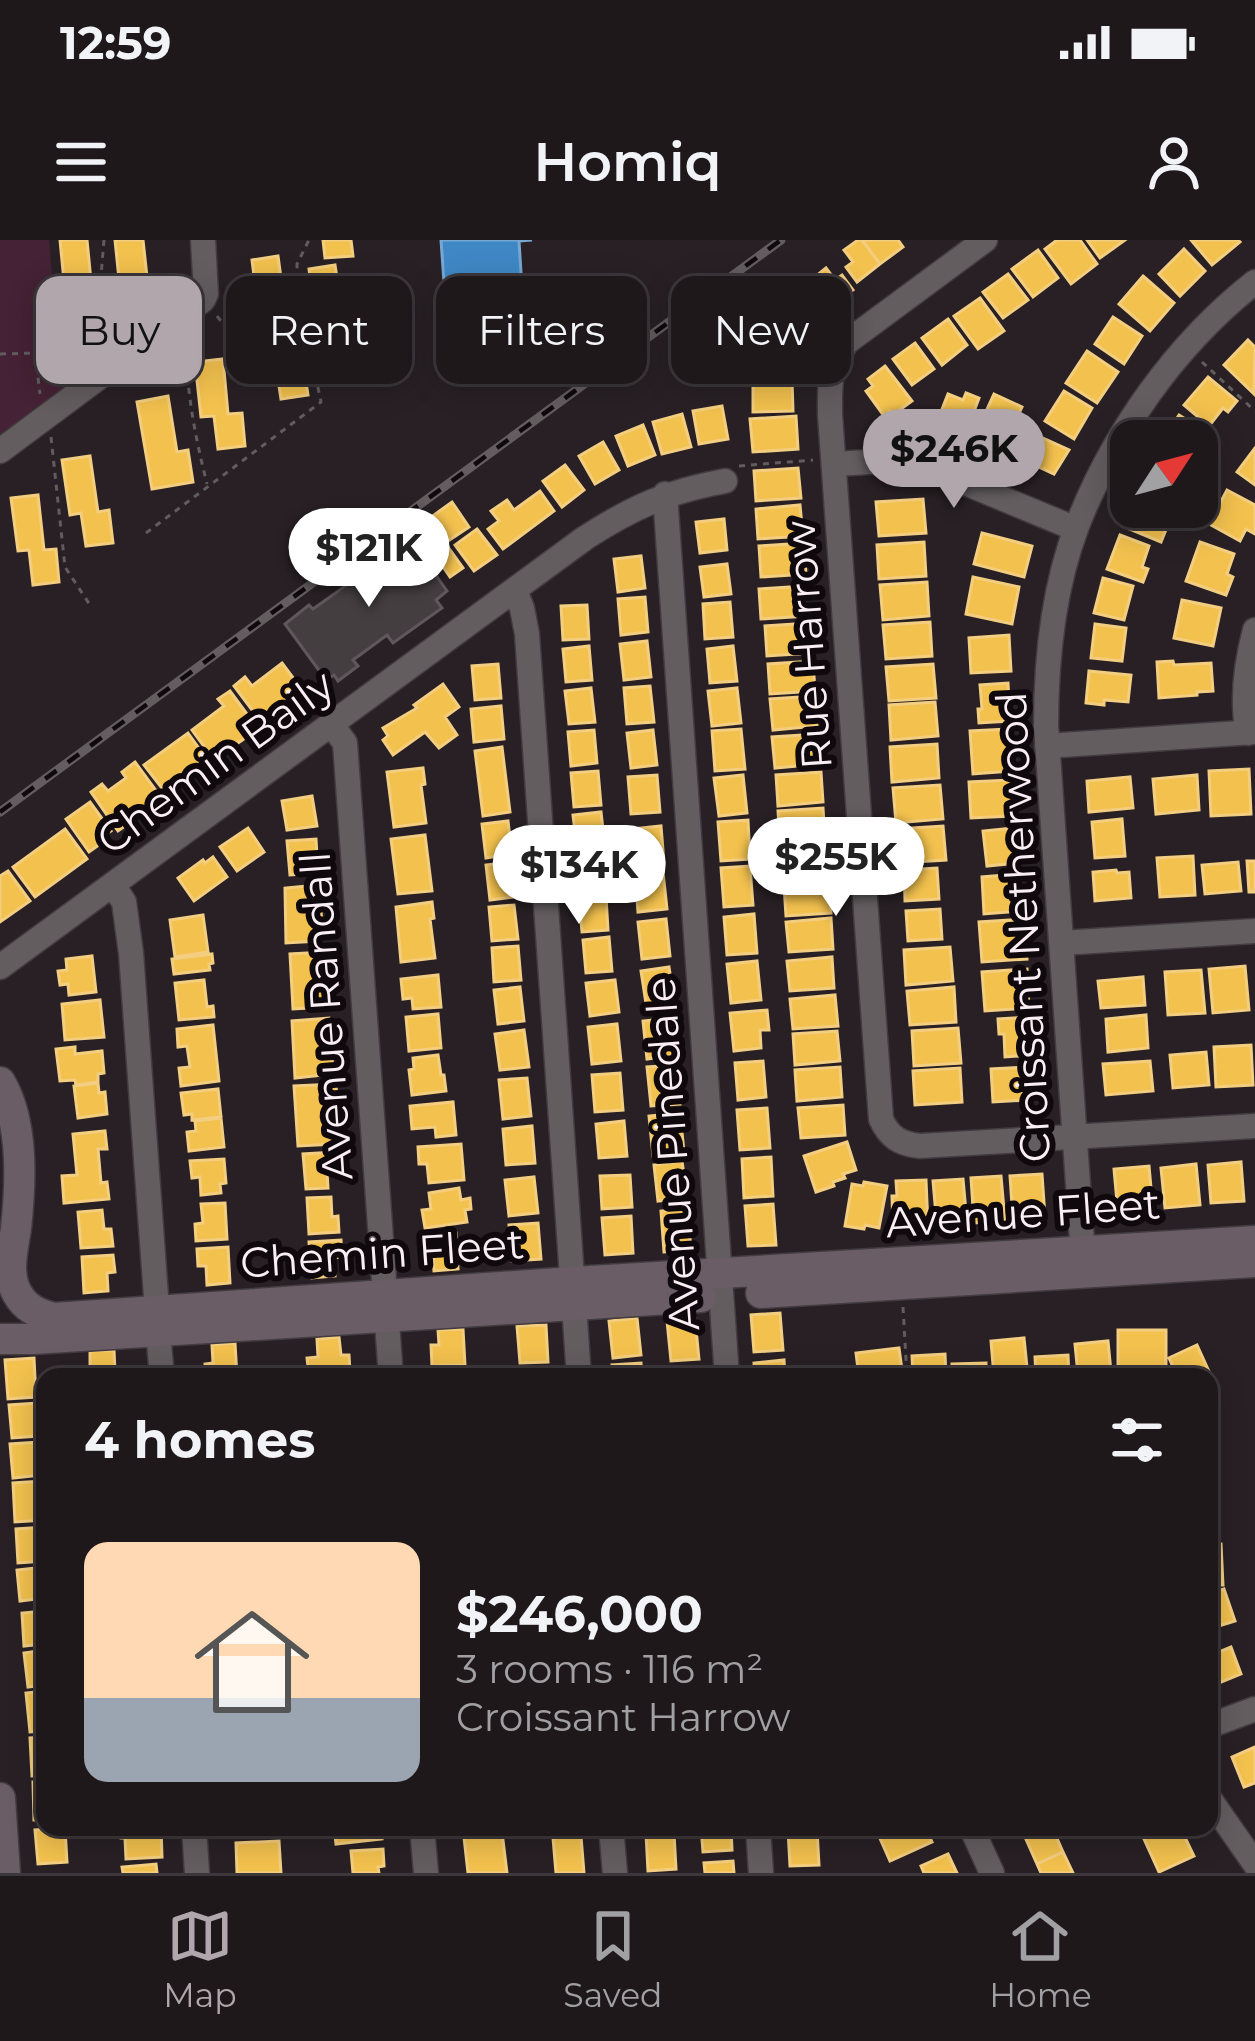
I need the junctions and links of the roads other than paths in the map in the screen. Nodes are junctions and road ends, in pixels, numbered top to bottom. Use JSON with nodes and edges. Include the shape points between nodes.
{"nodes":[{"id":1,"x":203,"y":240,"type":"edge"},
{"id":2,"x":985,"y":240,"type":"edge"},
{"id":3,"x":1255,"y":282,"type":"edge"},
{"id":4,"x":0,"y":451,"type":"edge"},
{"id":5,"x":828,"y":461,"type":"junction"},
{"id":6,"x":730,"y":474,"type":"road end"},
{"id":7,"x":665,"y":494,"type":"junction"},
{"id":8,"x":1076,"y":529,"type":"junction"},
{"id":9,"x":515,"y":591,"type":"junction"},
{"id":10,"x":1255,"y":630,"type":"edge"},
{"id":11,"x":332,"y":725,"type":"junction"},
{"id":12,"x":1252,"y":732,"type":"edge"},
{"id":13,"x":1047,"y":746,"type":"junction"},
{"id":14,"x":113,"y":885,"type":"junction"},
{"id":15,"x":1255,"y":932,"type":"edge"},
{"id":16,"x":1061,"y":944,"type":"junction"},
{"id":17,"x":0,"y":967,"type":"edge"},
{"id":18,"x":0,"y":1082,"type":"edge"},
{"id":19,"x":1255,"y":1126,"type":"edge"},
{"id":20,"x":1073,"y":1137,"type":"junction"},
{"id":21,"x":1255,"y":1241,"type":"edge"},
{"id":22,"x":6,"y":1248,"type":"edge"},
{"id":23,"x":1084,"y":1261,"type":"junction"},
{"id":24,"x":1255,"y":1262,"type":"edge"},
{"id":25,"x":796,"y":1281,"type":"joint"},
{"id":26,"x":720,"y":1285,"type":"junction"},
{"id":27,"x":574,"y":1293,"type":"junction"},
{"id":28,"x":386,"y":1306,"type":"junction"},
{"id":29,"x":157,"y":1320,"type":"junction"},
{"id":30,"x":0,"y":1339,"type":"edge"},
{"id":31,"x":161,"y":1368,"type":"edge"},
{"id":32,"x":390,"y":1368,"type":"edge"},
{"id":33,"x":578,"y":1368,"type":"edge"},
{"id":34,"x":726,"y":1368,"type":"edge"},
{"id":35,"x":1255,"y":1708,"type":"edge"},
{"id":36,"x":1218,"y":1722,"type":"edge"},
{"id":37,"x":0,"y":1798,"type":"edge"},
{"id":38,"x":1218,"y":1811,"type":"edge"},
{"id":39,"x":195,"y":1836,"type":"edge"},
{"id":40,"x":423,"y":1836,"type":"edge"},
{"id":41,"x":612,"y":1836,"type":"edge"},
{"id":42,"x":759,"y":1836,"type":"edge"},
{"id":43,"x":975,"y":1836,"type":"edge"},
{"id":44,"x":1255,"y":1864,"type":"edge"},
{"id":45,"x":5,"y":1873,"type":"edge"},
{"id":46,"x":197,"y":1873,"type":"edge"},
{"id":47,"x":426,"y":1873,"type":"edge"},
{"id":48,"x":614,"y":1873,"type":"edge"},
{"id":49,"x":761,"y":1873,"type":"edge"},
{"id":50,"x":992,"y":1873,"type":"edge"}],
"edges":[{"from":1,"to":4,"type":"street","via":[[203,300]]},
{"from":2,"to":5,"type":"street","name":"Rue Harrow","via":[[847,342],[830,379]]},
{"from":3,"to":8,"type":"street","name":"Croissant Netherwood","via":[[1152,392]]},
{"from":5,"to":8,"type":"street","via":[[922,465]]},
{"from":5,"to":20,"type":"street","name":"Rue Harrow","via":[[881,1119],[908,1144]]},
{"from":6,"to":7,"type":"street","name":"Chemin Baily"},
{"from":7,"to":9,"type":"street","name":"Chemin Baily","via":[[602,527]]},
{"from":7,"to":26,"type":"street","name":"Avenue Pinedale"},
{"from":8,"to":13,"type":"street","name":"Croissant Netherwood","via":[[1052,628]]},
{"from":9,"to":11,"type":"street","name":"Chemin Baily"},
{"from":9,"to":27,"type":"street","via":[[527,634]]},
{"from":10,"to":12,"type":"street","via":[[1244,710]]},
{"from":11,"to":14,"type":"street","name":"Chemin Baily"},
{"from":11,"to":28,"type":"street","name":"Avenue Randall","via":[[345,743]]},
{"from":12,"to":13,"type":"street"},
{"from":13,"to":16,"type":"street","name":"Croissant Netherwood"},
{"from":14,"to":17,"type":"street","name":"Chemin Baily"},
{"from":14,"to":29,"type":"street","via":[[124,902],[131,953]]},
{"from":15,"to":16,"type":"street"},
{"from":16,"to":20,"type":"street","name":"Croissant Netherwood"},
{"from":18,"to":22,"type":"main road","via":[[13,1110],[18,1170]]},
{"from":19,"to":20,"type":"street","name":"Rue Harrow"},
{"from":20,"to":23,"type":"street","name":"Croissant Netherwood"},
{"from":21,"to":23,"type":"main road","name":"Avenue Fleet"},
{"from":22,"to":29,"type":"main road","name":"Chemin Fleet","via":[[17,1294],[42,1315]]},
{"from":23,"to":24,"type":"main road","name":"Avenue Fleet"},
{"from":23,"to":25,"type":"main road","name":"Avenue Fleet"},
{"from":25,"to":26,"type":"main road","name":"Chemin Fleet"},
{"from":26,"to":27,"type":"main road","name":"Chemin Fleet"},
{"from":26,"to":34,"type":"street","name":"Avenue Pinedale"},
{"from":27,"to":28,"type":"main road","name":"Chemin Fleet"},
{"from":27,"to":33,"type":"street"},
{"from":28,"to":29,"type":"main road","name":"Chemin Fleet"},
{"from":28,"to":32,"type":"street","name":"Avenue Randall"},
{"from":29,"to":30,"type":"main road","name":"Chemin Fleet"},
{"from":29,"to":31,"type":"street"},
{"from":35,"to":36,"type":"street"},
{"from":37,"to":45,"type":"main road"},
{"from":38,"to":44,"type":"street"},
{"from":39,"to":46,"type":"street"},
{"from":40,"to":47,"type":"street"},
{"from":41,"to":48,"type":"street"},
{"from":42,"to":49,"type":"street"},
{"from":43,"to":50,"type":"street"}]}
